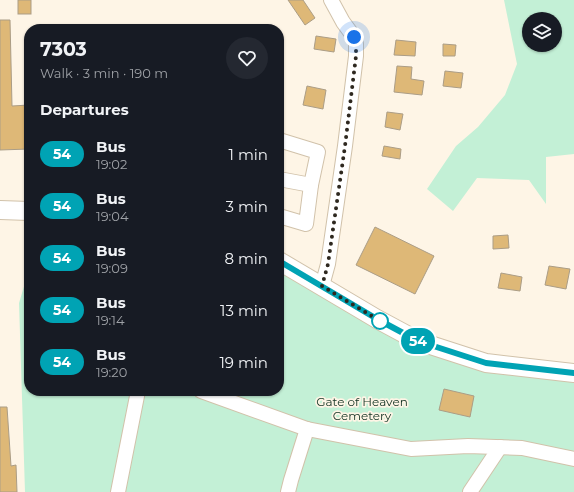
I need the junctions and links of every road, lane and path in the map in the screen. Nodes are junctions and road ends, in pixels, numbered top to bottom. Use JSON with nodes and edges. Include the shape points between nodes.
{"nodes":[{"id":1,"x":331,"y":0,"type":"edge"},
{"id":2,"x":284,"y":142,"type":"edge"},
{"id":3,"x":284,"y":180,"type":"edge"},
{"id":4,"x":311,"y":185,"type":"junction"},
{"id":5,"x":0,"y":210,"type":"edge"},
{"id":6,"x":24,"y":211,"type":"edge"},
{"id":7,"x":284,"y":217,"type":"edge"},
{"id":8,"x":284,"y":264,"type":"edge"},
{"id":9,"x":322,"y":286,"type":"junction"},
{"id":10,"x":574,"y":373,"type":"edge"},
{"id":11,"x":137,"y":396,"type":"edge"},
{"id":12,"x":215,"y":396,"type":"edge"},
{"id":13,"x":308,"y":429,"type":"junction"},
{"id":14,"x":500,"y":447,"type":"junction"},
{"id":15,"x":574,"y":458,"type":"edge"},
{"id":16,"x":118,"y":492,"type":"edge"},
{"id":17,"x":288,"y":492,"type":"edge"},
{"id":18,"x":470,"y":492,"type":"edge"}],
"edges":[{"from":1,"to":9,"type":"street","via":[[354,37],[356,56],[328,264]]},
{"from":2,"to":4,"type":"street","via":[[318,152]]},
{"from":3,"to":4,"type":"street"},
{"from":4,"to":7,"type":"street","via":[[306,224]]},
{"from":5,"to":6,"type":"main road"},
{"from":8,"to":9,"type":"main road"},
{"from":9,"to":10,"type":"main road","via":[[418,341],[486,363]]},
{"from":11,"to":16,"type":"street"},
{"from":12,"to":13,"type":"street"},
{"from":13,"to":14,"type":"street","via":[[411,449]]},
{"from":13,"to":17,"type":"street"},
{"from":14,"to":15,"type":"street","via":[[522,448]]},
{"from":14,"to":18,"type":"street"}]}
